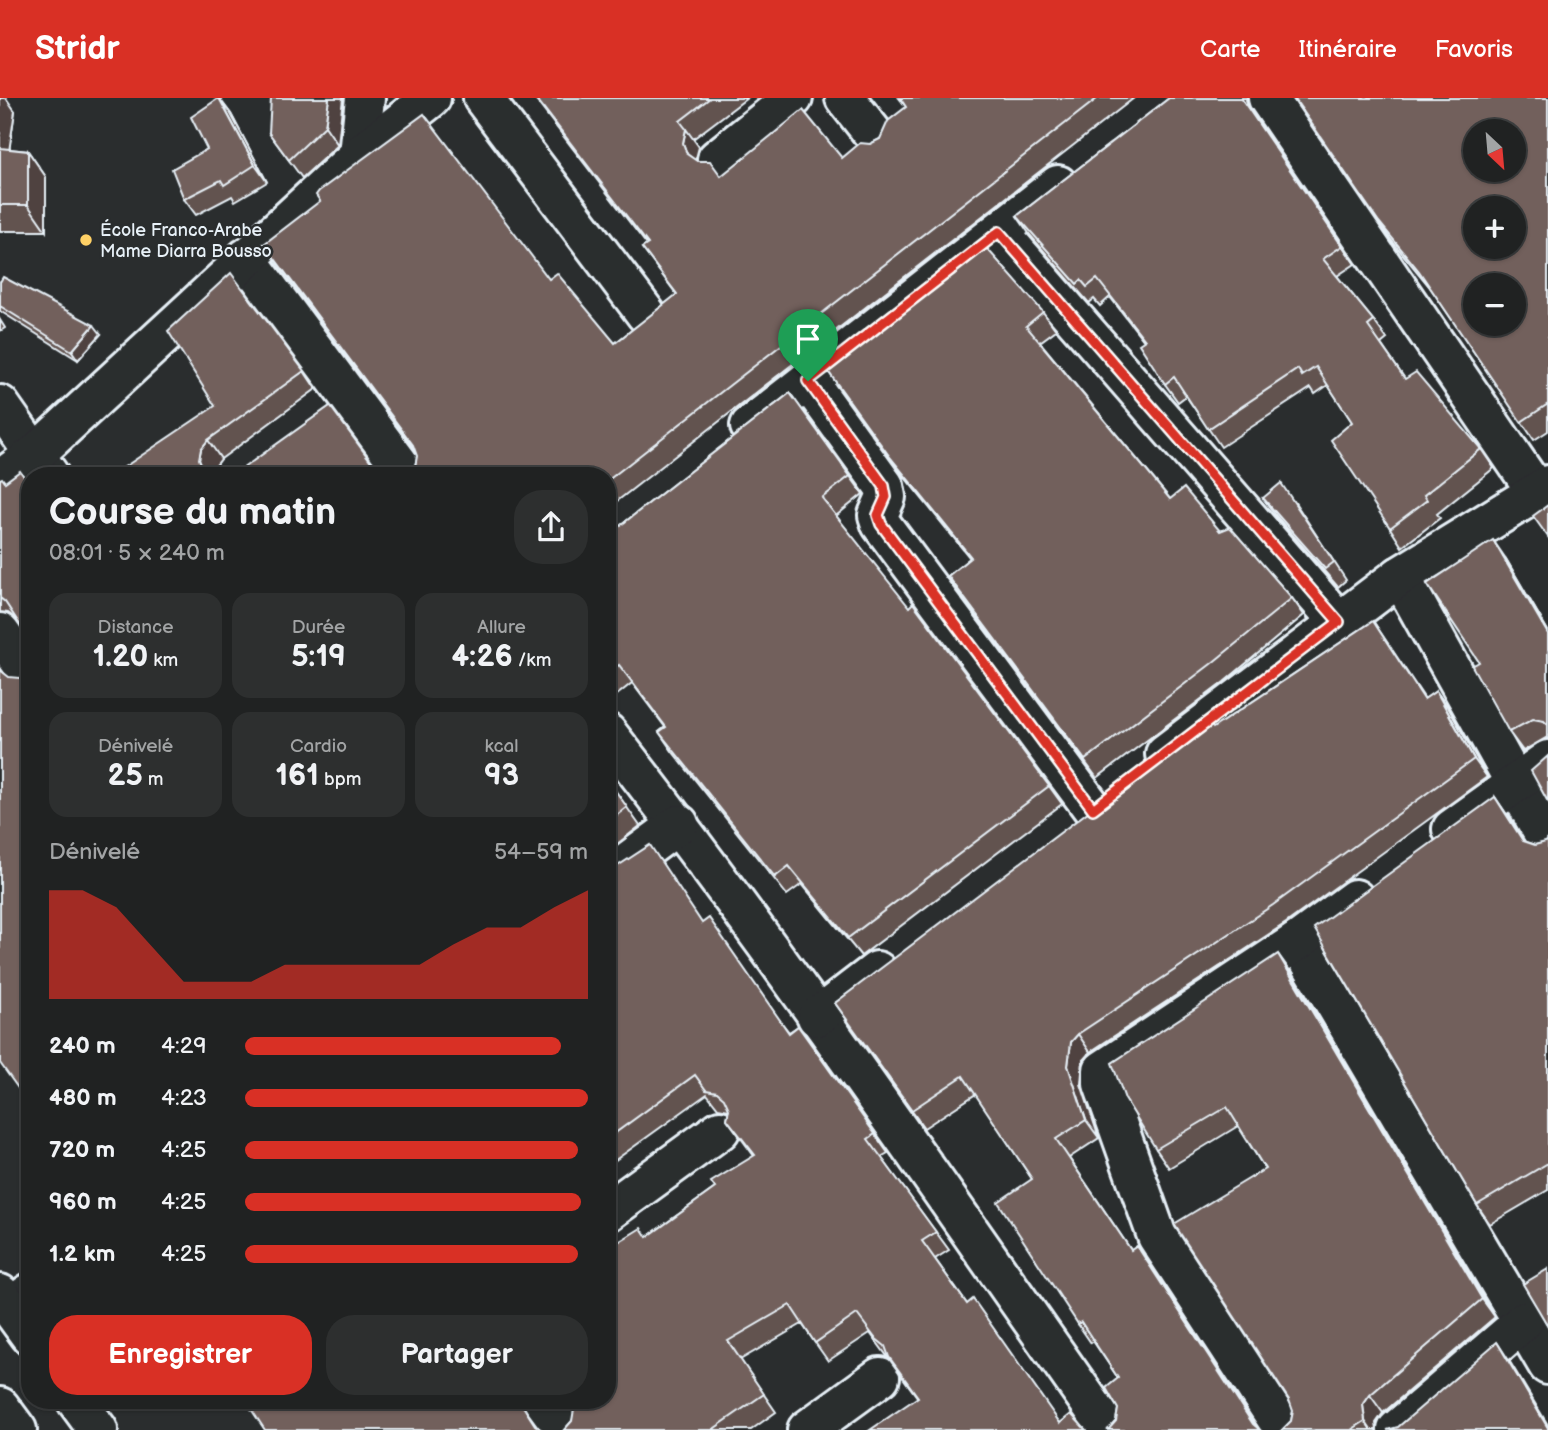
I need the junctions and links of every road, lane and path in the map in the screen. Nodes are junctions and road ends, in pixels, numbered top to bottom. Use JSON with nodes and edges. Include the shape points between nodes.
{"nodes":[{"id":1,"x":365,"y":98,"type":"edge"},
{"id":2,"x":431,"y":98,"type":"edge"},
{"id":3,"x":484,"y":98,"type":"edge"},
{"id":4,"x":793,"y":98,"type":"edge"},
{"id":5,"x":845,"y":98,"type":"edge"},
{"id":6,"x":1268,"y":98,"type":"edge"},
{"id":7,"x":879,"y":141,"type":"edge"},
{"id":8,"x":359,"y":155,"type":"junction"},
{"id":9,"x":717,"y":159,"type":"dead end"},
{"id":10,"x":1084,"y":165,"type":"edge"},
{"id":11,"x":999,"y":232,"type":"junction"},
{"id":12,"x":246,"y":258,"type":"junction"},
{"id":13,"x":646,"y":314,"type":"dead end"},
{"id":14,"x":808,"y":381,"type":"junction"},
{"id":15,"x":0,"y":405,"type":"edge"},
{"id":16,"x":723,"y":447,"type":"edge"},
{"id":17,"x":42,"y":465,"type":"edge"},
{"id":18,"x":399,"y":467,"type":"edge"},
{"id":19,"x":21,"y":472,"type":"edge"},
{"id":20,"x":0,"y":480,"type":"edge"},
{"id":21,"x":1542,"y":488,"type":"edge"},
{"id":22,"x":1400,"y":576,"type":"junction"},
{"id":23,"x":1339,"y":622,"type":"junction"},
{"id":24,"x":0,"y":633,"type":"edge"},
{"id":25,"x":21,"y":662,"type":"edge"},
{"id":26,"x":616,"y":744,"type":"edge"},
{"id":27,"x":1548,"y":760,"type":"edge"},
{"id":28,"x":1514,"y":783,"type":"junction"},
{"id":29,"x":1093,"y":809,"type":"junction"},
{"id":30,"x":679,"y":824,"type":"junction"},
{"id":31,"x":1060,"y":834,"type":"edge"},
{"id":32,"x":1548,"y":842,"type":"edge"},
{"id":33,"x":1428,"y":846,"type":"edge"},
{"id":34,"x":616,"y":870,"type":"edge"},
{"id":35,"x":1385,"y":878,"type":"edge"},
{"id":36,"x":1298,"y":941,"type":"junction"},
{"id":37,"x":906,"y":950,"type":"edge"},
{"id":38,"x":817,"y":1017,"type":"junction"},
{"id":39,"x":720,"y":1130,"type":"dead end"},
{"id":40,"x":616,"y":1205,"type":"edge"},
{"id":41,"x":1524,"y":1321,"type":"junction"},
{"id":42,"x":1548,"y":1365,"type":"edge"},
{"id":43,"x":880,"y":1377,"type":"dead end"},
{"id":44,"x":0,"y":1407,"type":"edge"},
{"id":45,"x":83,"y":1409,"type":"edge"},
{"id":46,"x":550,"y":1409,"type":"edge"},
{"id":47,"x":17,"y":1430,"type":"edge"},
{"id":48,"x":98,"y":1430,"type":"edge"},
{"id":49,"x":565,"y":1430,"type":"edge"},
{"id":50,"x":807,"y":1430,"type":"edge"},
{"id":51,"x":1109,"y":1430,"type":"edge"},
{"id":52,"x":1284,"y":1430,"type":"edge"},
{"id":53,"x":1398,"y":1430,"type":"edge"}],
"edges":[{"from":1,"to":8,"type":"street"},
{"from":2,"to":8,"type":"street"},
{"from":3,"to":13,"type":"street"},
{"from":4,"to":9,"type":"street"},
{"from":5,"to":7,"type":"street"},
{"from":6,"to":21,"type":"street"},
{"from":8,"to":12,"type":"street"},
{"from":10,"to":11,"type":"street"},
{"from":11,"to":14,"type":"street"},
{"from":11,"to":23,"type":"street"},
{"from":12,"to":17,"type":"street"},
{"from":12,"to":18,"type":"street","via":[[335,403]]},
{"from":14,"to":16,"type":"street"},
{"from":14,"to":29,"type":"street","via":[[884,486],[886,497],[878,515],[881,524]]},
{"from":15,"to":17,"type":"street"},
{"from":19,"to":20,"type":"street"},
{"from":21,"to":22,"type":"street"},
{"from":22,"to":23,"type":"street"},
{"from":22,"to":28,"type":"street"},
{"from":23,"to":29,"type":"street"},
{"from":24,"to":25,"type":"street"},
{"from":26,"to":30,"type":"street"},
{"from":27,"to":28,"type":"street"},
{"from":28,"to":32,"type":"street"},
{"from":28,"to":33,"type":"street"},
{"from":29,"to":31,"type":"street"},
{"from":30,"to":34,"type":"street"},
{"from":30,"to":38,"type":"street"},
{"from":35,"to":36,"type":"street"},
{"from":36,"to":41,"type":"street"},
{"from":36,"to":52,"type":"street","via":[[1103,1070],[1108,1097],[1157,1236]]},
{"from":37,"to":38,"type":"street"},
{"from":38,"to":51,"type":"street"},
{"from":39,"to":40,"type":"street"},
{"from":41,"to":42,"type":"street"},
{"from":41,"to":53,"type":"street"},
{"from":43,"to":50,"type":"street"},
{"from":44,"to":47,"type":"street"},
{"from":45,"to":48,"type":"street"},
{"from":46,"to":49,"type":"street"}]}
